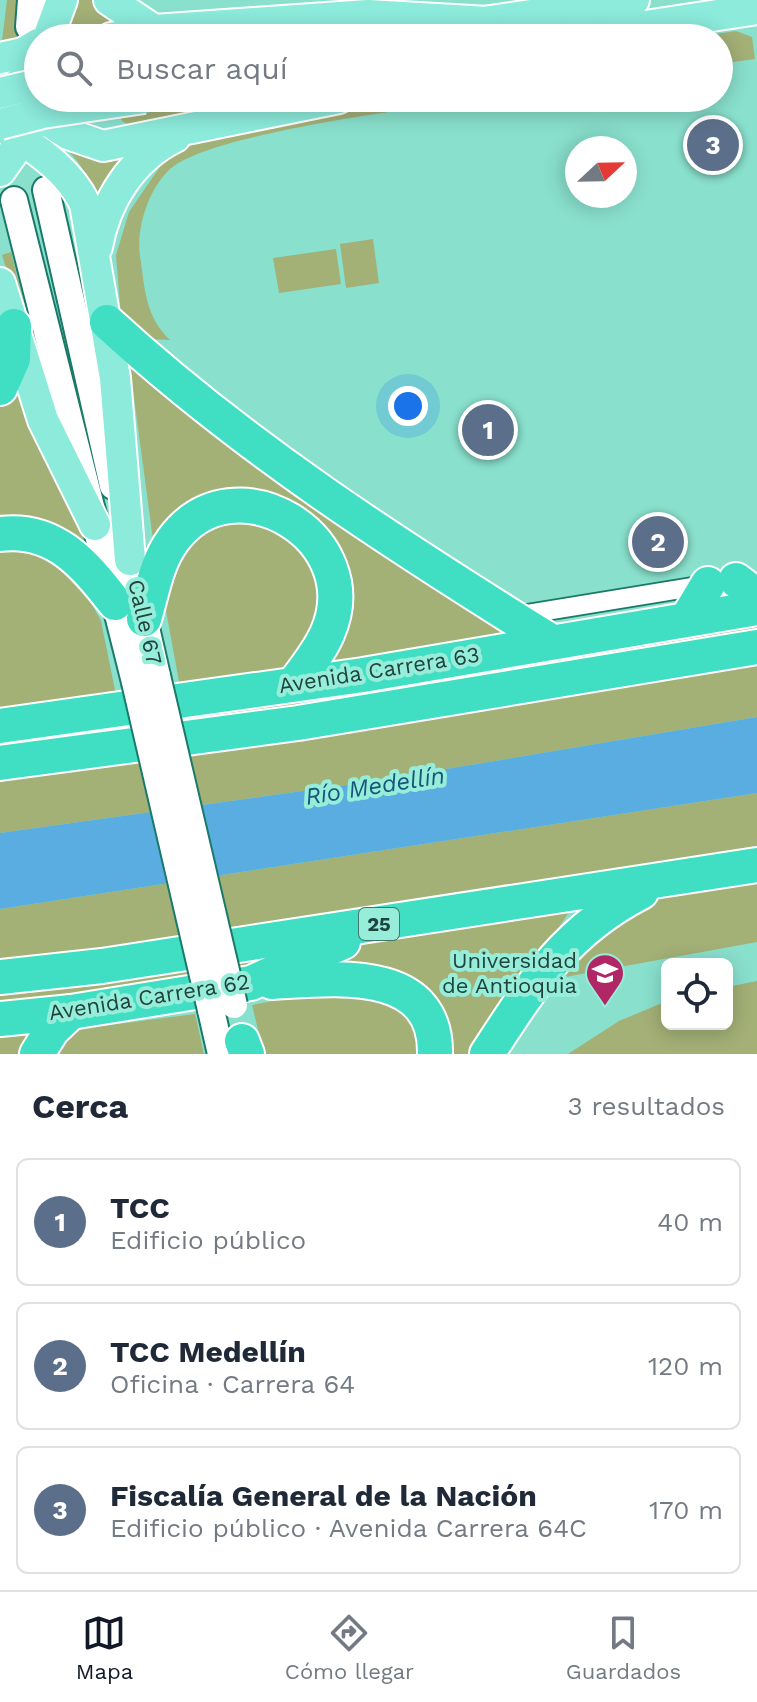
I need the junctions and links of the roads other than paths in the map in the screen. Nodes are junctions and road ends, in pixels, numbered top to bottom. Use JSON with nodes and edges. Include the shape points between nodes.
{"nodes":[{"id":1,"x":31,"y":0,"type":"edge"},
{"id":2,"x":62,"y":0,"type":"edge"},
{"id":3,"x":109,"y":0,"type":"edge"},
{"id":4,"x":634,"y":0,"type":"edge"},
{"id":5,"x":757,"y":9,"type":"edge"},
{"id":6,"x":488,"y":22,"type":"junction"},
{"id":7,"x":37,"y":24,"type":"edge"},
{"id":8,"x":49,"y":24,"type":"edge"},
{"id":9,"x":122,"y":24,"type":"edge"},
{"id":10,"x":260,"y":24,"type":"edge"},
{"id":11,"x":474,"y":24,"type":"edge"},
{"id":12,"x":659,"y":24,"type":"edge"},
{"id":13,"x":24,"y":52,"type":"edge"},
{"id":14,"x":0,"y":58,"type":"edge"},
{"id":15,"x":24,"y":86,"type":"edge"},
{"id":16,"x":16,"y":108,"type":"edge"},
{"id":17,"x":24,"y":112,"type":"edge"},
{"id":18,"x":105,"y":112,"type":"edge"},
{"id":19,"x":271,"y":112,"type":"edge"},
{"id":20,"x":193,"y":128,"type":"junction"},
{"id":21,"x":146,"y":138,"type":"junction"},
{"id":22,"x":0,"y":171,"type":"edge"},
{"id":23,"x":77,"y":188,"type":"junction"},
{"id":24,"x":46,"y":190,"type":"dead end"},
{"id":25,"x":7,"y":192,"type":"edge"},
{"id":26,"x":96,"y":253,"type":"junction"},
{"id":27,"x":0,"y":283,"type":"edge"},
{"id":28,"x":107,"y":322,"type":"junction"},
{"id":29,"x":14,"y":326,"type":"junction"},
{"id":30,"x":0,"y":388,"type":"edge"},
{"id":31,"x":95,"y":525,"type":"junction"},
{"id":32,"x":0,"y":534,"type":"edge"},
{"id":33,"x":130,"y":560,"type":"junction"},
{"id":34,"x":739,"y":584,"type":"edge"},
{"id":35,"x":757,"y":608,"type":"edge"},
{"id":36,"x":130,"y":611,"type":"junction"},
{"id":37,"x":511,"y":616,"type":"junction"},
{"id":38,"x":687,"y":619,"type":"junction"},
{"id":39,"x":552,"y":642,"type":"junction"},
{"id":40,"x":757,"y":647,"type":"edge"},
{"id":41,"x":363,"y":675,"type":"junction"},
{"id":42,"x":294,"y":684,"type":"junction"},
{"id":43,"x":298,"y":723,"type":"junction"},
{"id":44,"x":0,"y":726,"type":"edge"},
{"id":45,"x":0,"y":763,"type":"edge"},
{"id":46,"x":757,"y":865,"type":"edge"},
{"id":47,"x":660,"y":882,"type":"junction"},
{"id":48,"x":383,"y":924,"type":"junction"},
{"id":49,"x":0,"y":977,"type":"edge"},
{"id":50,"x":232,"y":999,"type":"junction"},
{"id":51,"x":71,"y":1012,"type":"junction"},
{"id":52,"x":0,"y":1019,"type":"edge"},
{"id":53,"x":239,"y":1051,"type":"edge"},
{"id":54,"x":37,"y":1054,"type":"edge"},
{"id":55,"x":435,"y":1054,"type":"edge"},
{"id":56,"x":487,"y":1054,"type":"edge"}],
"edges":[{"from":1,"to":7,"type":"main road"},
{"from":2,"to":8,"type":"main road"},
{"from":3,"to":9,"type":"main road"},
{"from":4,"to":6,"type":"main road"},
{"from":5,"to":12,"type":"main road"},
{"from":6,"to":10,"type":"main road","via":[[368,15]]},
{"from":6,"to":11,"type":"main road"},
{"from":13,"to":14,"type":"main road"},
{"from":15,"to":16,"type":"main road"},
{"from":16,"to":22,"type":"main road"},
{"from":16,"to":23,"type":"main road"},
{"from":17,"to":21,"type":"main road","via":[[89,144]]},
{"from":18,"to":21,"type":"main road","via":[[123,132]]},
{"from":19,"to":20,"type":"main road"},
{"from":20,"to":21,"type":"main road"},
{"from":20,"to":26,"type":"main road","via":[[158,146],[129,174],[105,214]]},
{"from":23,"to":25,"type":"main road","via":[[57,175],[31,170],[6,178]]},
{"from":23,"to":26,"type":"main road"},
{"from":24,"to":33,"type":"main road","name":"Calle 67"},
{"from":25,"to":31,"type":"main road","name":"Calle 67"},
{"from":26,"to":28,"type":"main road"},
{"from":27,"to":29,"type":"main road"},
{"from":28,"to":33,"type":"main road"},
{"from":28,"to":37,"type":"highway","via":[[174,383],[274,460],[411,555]]},
{"from":29,"to":30,"type":"highway","via":[[13,359]]},
{"from":29,"to":31,"type":"main road","via":[[48,431]]},
{"from":31,"to":36,"type":"main road","name":"Calle 67"},
{"from":32,"to":36,"type":"highway","via":[[35,535],[65,548]]},
{"from":33,"to":36,"type":"main road","name":"Calle 67"},
{"from":34,"to":37,"type":"street"},
{"from":34,"to":38,"type":"highway"},
{"from":35,"to":38,"type":"highway","name":"Avenida Carrera 63"},
{"from":36,"to":42,"type":"highway","via":[[175,537],[197,518],[253,505],[279,512],[305,529],[321,548],[332,575],[335,604],[328,632]]},
{"from":36,"to":50,"type":"main road","name":"Calle 67","bridge":true},
{"from":37,"to":39,"type":"highway"},
{"from":38,"to":39,"type":"highway","name":"Avenida Carrera 63"},
{"from":39,"to":41,"type":"highway","name":"Avenida Carrera 63"},
{"from":40,"to":43,"type":"highway","name":"Avenida Carrera 63"},
{"from":41,"to":42,"type":"highway","name":"Avenida Carrera 63"},
{"from":41,"to":43,"type":"highway"},
{"from":42,"to":44,"type":"highway","name":"Avenida Carrera 63"},
{"from":43,"to":45,"type":"highway","name":"Avenida Carrera 63"},
{"from":46,"to":47,"type":"highway","name":"Avenida Carrera 62","number":"25"},
{"from":47,"to":48,"type":"highway","name":"Avenida Carrera 62","number":"25"},
{"from":47,"to":56,"type":"highway","via":[[612,908],[561,948]]},
{"from":48,"to":49,"type":"highway","name":"Avenida Carrera 62","number":"25"},
{"from":48,"to":50,"type":"highway","name":"Avenida Carrera 62","number":"25"},
{"from":50,"to":51,"type":"highway","name":"Avenida Carrera 62","number":"25"},
{"from":50,"to":53,"type":"main road","name":"Calle 67"},
{"from":50,"to":55,"type":"highway","via":[[361,978],[379,982],[418,1005],[430,1026]]},
{"from":51,"to":52,"type":"highway","name":"Avenida Carrera 62","number":"25"},
{"from":51,"to":54,"type":"highway"}]}
